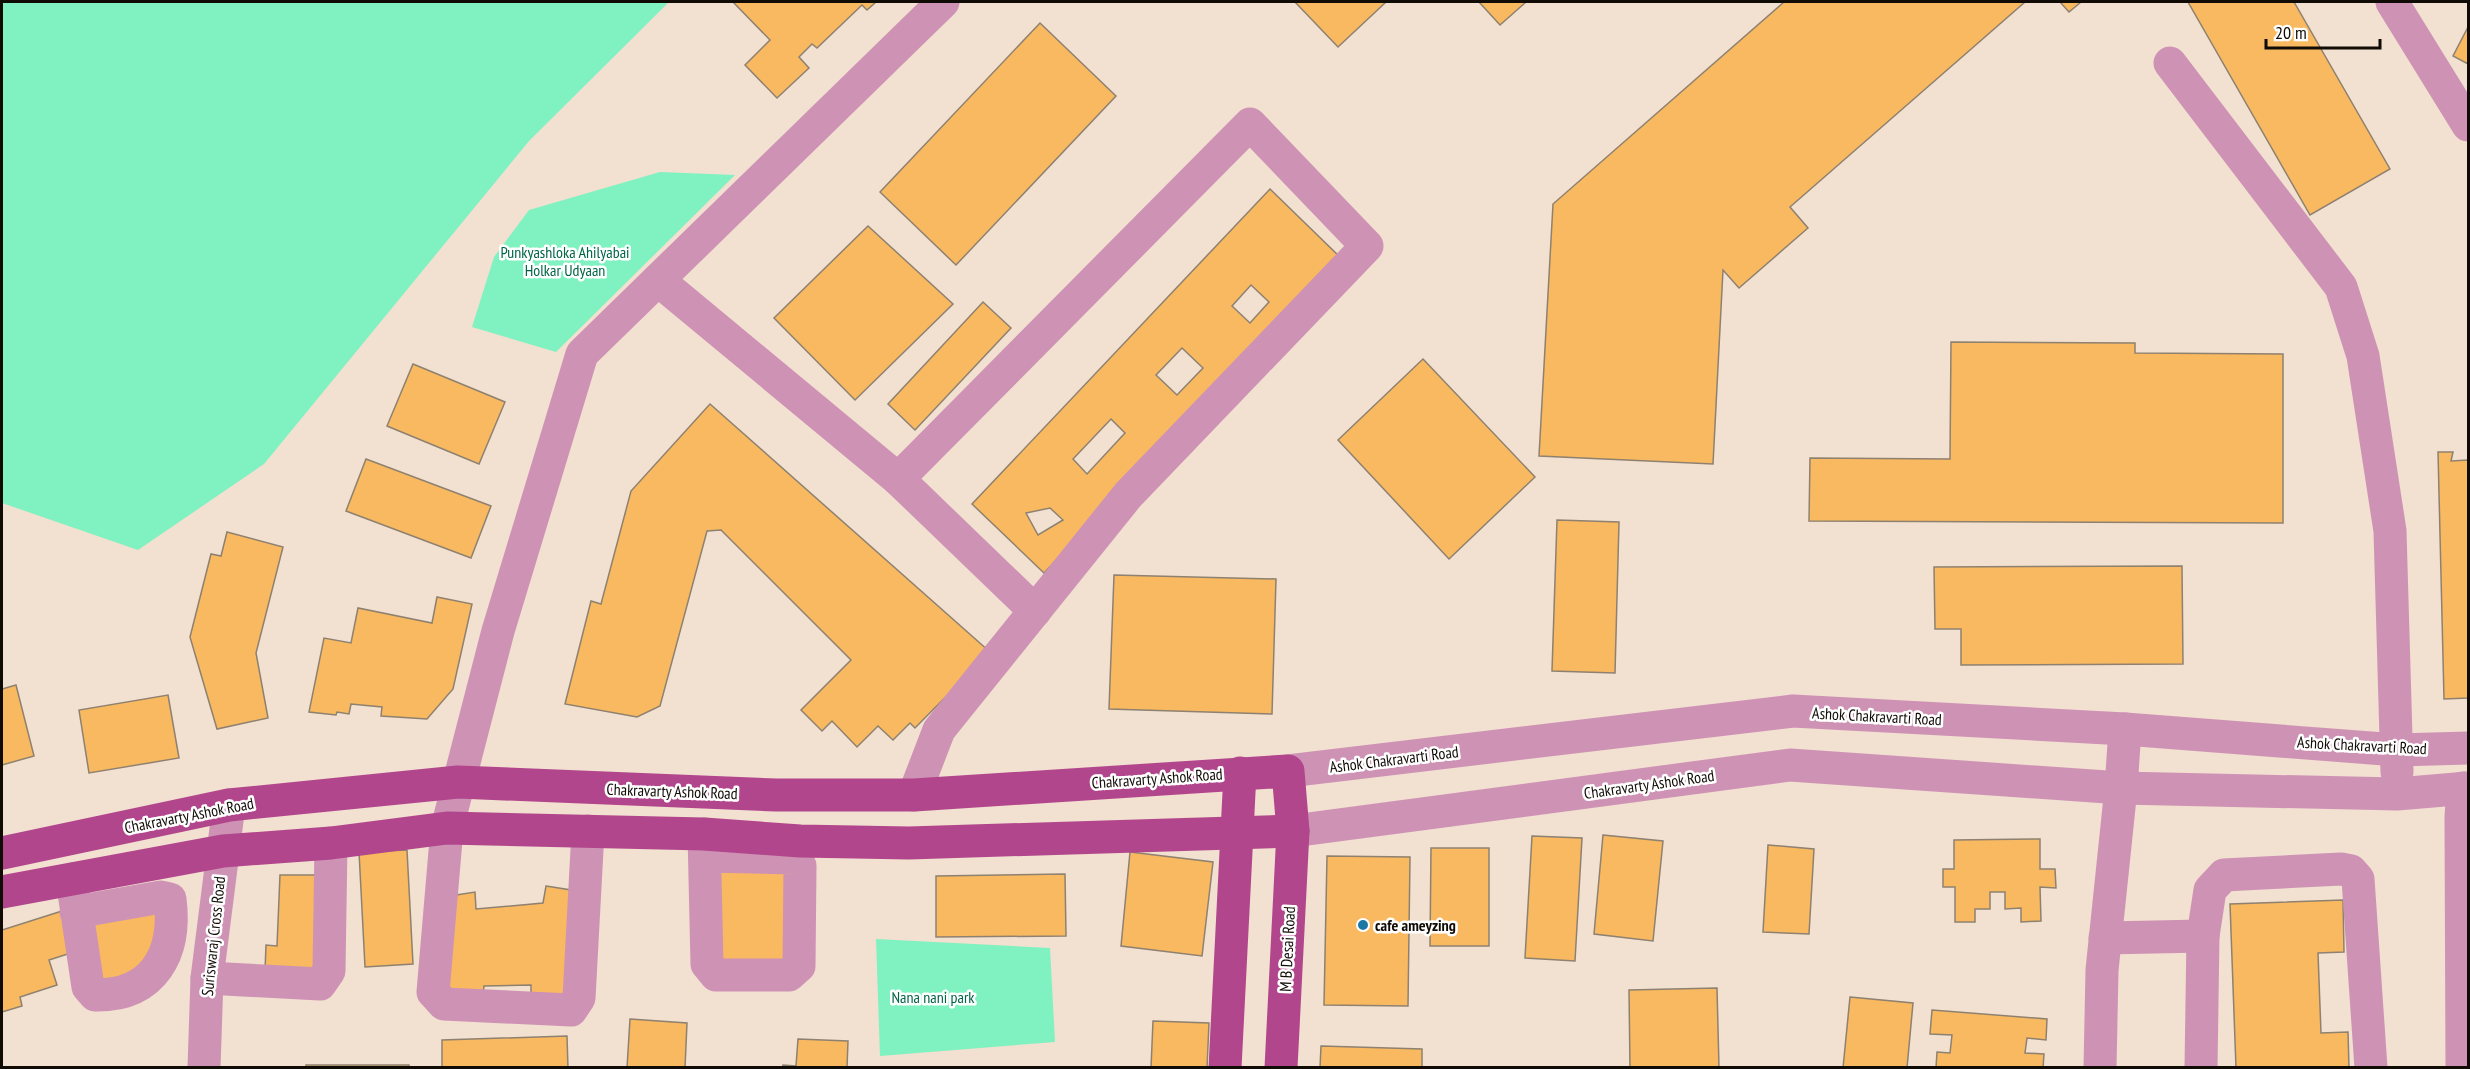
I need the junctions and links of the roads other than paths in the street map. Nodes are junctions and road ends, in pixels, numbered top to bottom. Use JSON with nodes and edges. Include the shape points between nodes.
{"nodes":[{"id":1,"x":943,"y":2,"type":"edge"},
{"id":2,"x":2392,"y":2,"type":"edge"},
{"id":3,"x":2170,"y":63,"type":"dead end"},
{"id":4,"x":2469,"y":125,"type":"edge"},
{"id":5,"x":658,"y":280,"type":"junction"},
{"id":6,"x":897,"y":479,"type":"junction"},
{"id":7,"x":1035,"y":611,"type":"junction"},
{"id":8,"x":2125,"y":729,"type":"junction"},
{"id":9,"x":2469,"y":748,"type":"edge"},
{"id":10,"x":2397,"y":750,"type":"junction"},
{"id":11,"x":1288,"y":771,"type":"junction"},
{"id":12,"x":1240,"y":772,"type":"junction"},
{"id":13,"x":458,"y":782,"type":"junction"},
{"id":14,"x":2121,"y":788,"type":"junction"},
{"id":15,"x":2466,"y":788,"type":"edge"},
{"id":16,"x":2397,"y":794,"type":"junction"},
{"id":17,"x":914,"y":795,"type":"junction"},
{"id":18,"x":229,"y":805,"type":"junction"},
{"id":19,"x":447,"y":828,"type":"junction"},
{"id":20,"x":588,"y":831,"type":"junction"},
{"id":21,"x":1293,"y":831,"type":"junction"},
{"id":22,"x":1236,"y":832,"type":"junction"},
{"id":23,"x":331,"y":843,"type":"junction"},
{"id":24,"x":223,"y":851,"type":"junction"},
{"id":25,"x":2,"y":853,"type":"edge"},
{"id":26,"x":72,"y":879,"type":"junction"},
{"id":27,"x":2,"y":892,"type":"edge"},
{"id":28,"x":76,"y":912,"type":"junction"},
{"id":29,"x":2203,"y":936,"type":"junction"},
{"id":30,"x":2105,"y":938,"type":"junction"},
{"id":31,"x":164,"y":953,"type":"junction"},
{"id":32,"x":208,"y":968,"type":"junction"},
{"id":33,"x":204,"y":1068,"type":"edge"},
{"id":34,"x":1225,"y":1068,"type":"edge"},
{"id":35,"x":1281,"y":1068,"type":"edge"},
{"id":36,"x":2100,"y":1068,"type":"edge"},
{"id":37,"x":2201,"y":1068,"type":"edge"},
{"id":38,"x":2371,"y":1068,"type":"edge"},
{"id":39,"x":2462,"y":1068,"type":"edge"}],
"edges":[{"from":1,"to":5,"type":"street"},
{"from":2,"to":4,"type":"street"},
{"from":3,"to":10,"type":"street","via":[[2342,287],[2363,356],[2390,531]]},
{"from":5,"to":6,"type":"street"},
{"from":5,"to":13,"type":"street","via":[[582,354],[498,631]]},
{"from":6,"to":7,"type":"street"},
{"from":6,"to":7,"type":"street","via":[[1250,124],[1367,246],[1128,495]]},
{"from":7,"to":17,"type":"street","via":[[939,730]]},
{"from":8,"to":10,"type":"street","name":"Ashok Chakravarti Road"},
{"from":8,"to":11,"type":"street","name":"Ashok Chakravarti Road","via":[[1793,711]]},
{"from":8,"to":14,"type":"street"},
{"from":9,"to":10,"type":"street","name":"Ashok Chakravarti Road"},
{"from":10,"to":16,"type":"street"},
{"from":11,"to":12,"type":"main road","name":"Chakravarty Ashok Road"},
{"from":11,"to":21,"type":"main road"},
{"from":12,"to":17,"type":"main road","name":"Chakravarty Ashok Road"},
{"from":12,"to":22,"type":"main road"},
{"from":13,"to":17,"type":"main road","name":"Chakravarty Ashok Road","via":[[776,795]]},
{"from":13,"to":18,"type":"main road","name":"Chakravarty Ashok Road"},
{"from":13,"to":19,"type":"street"},
{"from":14,"to":16,"type":"street"},
{"from":14,"to":21,"type":"street","name":"Chakravarty Ashok Road","via":[[1790,765]]},
{"from":14,"to":30,"type":"street"},
{"from":15,"to":16,"type":"street"},
{"from":15,"to":39,"type":"street","via":[[2461,817]]},
{"from":18,"to":24,"type":"street","name":"Suriswaraj Cross Road"},
{"from":18,"to":25,"type":"main road","name":"Chakravarty Ashok Road"},
{"from":19,"to":20,"type":"main road","name":"Chakravarty Ashok Road"},
{"from":19,"to":20,"type":"street","via":[[433,992],[444,1004],[571,1010],[579,998]]},
{"from":19,"to":23,"type":"main road","name":"Chakravarty Ashok Road"},
{"from":20,"to":22,"type":"main road","name":"Chakravarty Ashok Road","via":[[705,845]]},
{"from":21,"to":22,"type":"main road","name":"Chakravarty Ashok Road"},
{"from":21,"to":35,"type":"main road","name":"M B Desai Road"},
{"from":22,"to":34,"type":"main road"},
{"from":23,"to":24,"type":"main road","name":"Chakravarty Ashok Road"},
{"from":23,"to":32,"type":"street","via":[[328,971],[320,984]]},
{"from":24,"to":26,"type":"main road","name":"Chakravarty Ashok Road"},
{"from":24,"to":32,"type":"street","name":"Suriswaraj Cross Road"},
{"from":26,"to":27,"type":"main road","name":"Chakravarty Ashok Road"},
{"from":26,"to":28,"type":"street"},
{"from":28,"to":31,"type":"street","via":[[161,897],[170,899],[173,919]]},
{"from":28,"to":31,"type":"street","via":[[88,987],[95,995],[137,986],[152,977]]},
{"from":29,"to":30,"type":"street"},
{"from":29,"to":37,"type":"street"},
{"from":29,"to":38,"type":"street","via":[[2210,891],[2224,875],[2351,871],[2358,879]]},
{"from":30,"to":36,"type":"street"},
{"from":31,"to":32,"type":"street"},
{"from":32,"to":33,"type":"street","name":"Suriswaraj Cross Road"}]}
